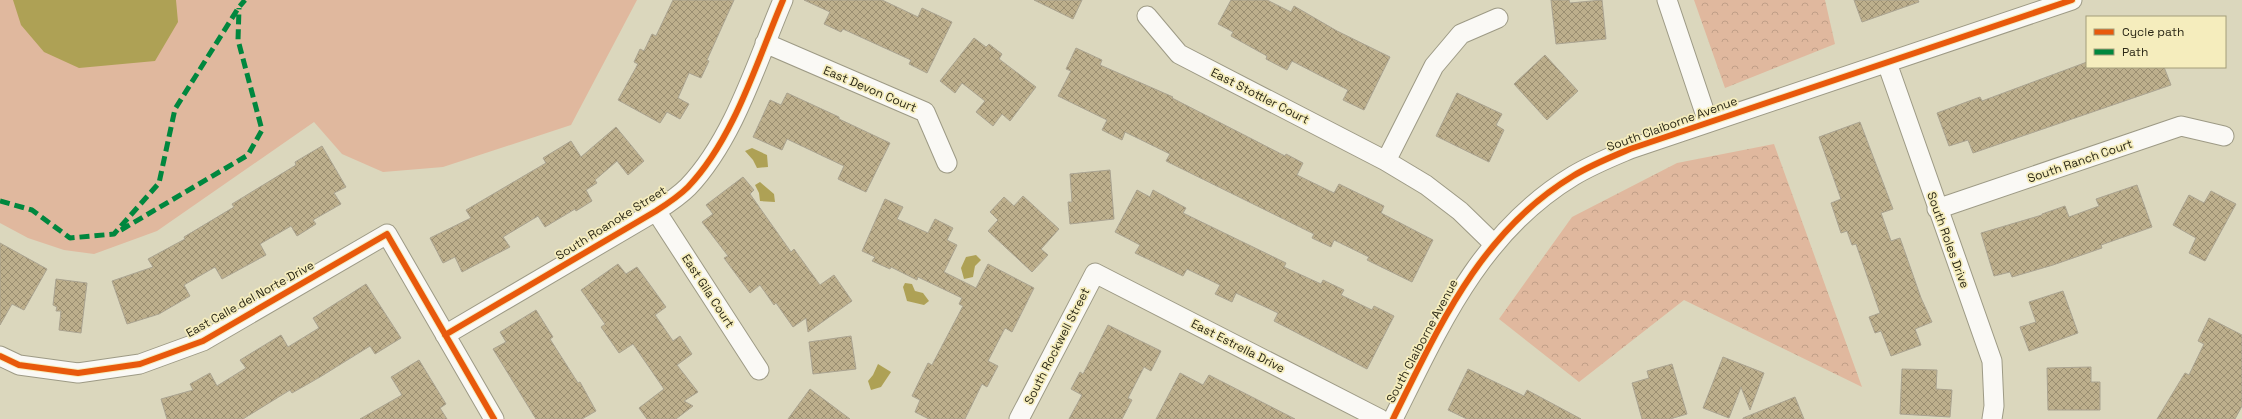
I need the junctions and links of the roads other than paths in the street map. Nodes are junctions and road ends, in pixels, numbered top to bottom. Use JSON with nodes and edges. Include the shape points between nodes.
{"nodes":[{"id":1,"x":783,"y":0,"type":"edge"},
{"id":2,"x":1667,"y":0,"type":"edge"},
{"id":3,"x":2072,"y":0,"type":"edge"},
{"id":4,"x":1147,"y":16,"type":"dead end"},
{"id":5,"x":1498,"y":18,"type":"dead end"},
{"id":6,"x":765,"y":43,"type":"junction"},
{"id":7,"x":1887,"y":63,"type":"junction"},
{"id":8,"x":1708,"y":122,"type":"junction"},
{"id":9,"x":2224,"y":136,"type":"dead end"},
{"id":10,"x":1386,"y":161,"type":"junction"},
{"id":11,"x":947,"y":163,"type":"dead end"},
{"id":12,"x":1937,"y":209,"type":"junction"},
{"id":13,"x":656,"y":211,"type":"junction"},
{"id":14,"x":1494,"y":244,"type":"junction"},
{"id":15,"x":1095,"y":273,"type":"joint"},
{"id":16,"x":445,"y":335,"type":"junction"},
{"id":17,"x":0,"y":356,"type":"edge"},
{"id":18,"x":759,"y":370,"type":"dead end"},
{"id":19,"x":494,"y":419,"type":"edge"},
{"id":20,"x":1019,"y":419,"type":"edge"},
{"id":21,"x":1380,"y":419,"type":"edge"},
{"id":22,"x":1393,"y":419,"type":"edge"},
{"id":23,"x":1992,"y":419,"type":"edge"}],
"edges":[{"from":1,"to":6,"type":"street","name":"South Roanoke Street"},
{"from":2,"to":8,"type":"street"},
{"from":3,"to":7,"type":"street","name":"South Claiborne Avenue"},
{"from":4,"to":10,"type":"street","name":"East Stottler Court","via":[[1179,54]]},
{"from":5,"to":10,"type":"street","via":[[1461,34],[1434,66]]},
{"from":6,"to":11,"type":"street","name":"East Devon Court","via":[[925,112]]},
{"from":6,"to":13,"type":"street","name":"South Roanoke Street","via":[[732,122],[712,158],[687,188]]},
{"from":7,"to":8,"type":"street","name":"South Claiborne Avenue"},
{"from":7,"to":12,"type":"street","name":"South Roles Drive"},
{"from":8,"to":14,"type":"street","name":"South Claiborne Avenue","via":[[1630,149],[1573,176],[1540,199]]},
{"from":9,"to":12,"type":"street","name":"South Ranch Court","via":[[2181,126]]},
{"from":10,"to":14,"type":"street","name":"East Stottler Court","via":[[1426,185],[1460,211]]},
{"from":12,"to":23,"type":"street","name":"South Roles Drive","via":[[1992,361]]},
{"from":13,"to":16,"type":"street","name":"South Roanoke Street"},
{"from":13,"to":18,"type":"street","name":"East Gila Court"},
{"from":14,"to":22,"type":"street","name":"South Claiborne Avenue","via":[[1454,299]]},
{"from":15,"to":20,"type":"street","name":"South Rockwell Street"},
{"from":15,"to":21,"type":"street","name":"East Estrella Drive"},
{"from":16,"to":17,"type":"street","name":"East Calle del Norte Drive","via":[[387,234],[203,341],[140,364],[78,373],[18,365]]},
{"from":16,"to":19,"type":"street"}]}
